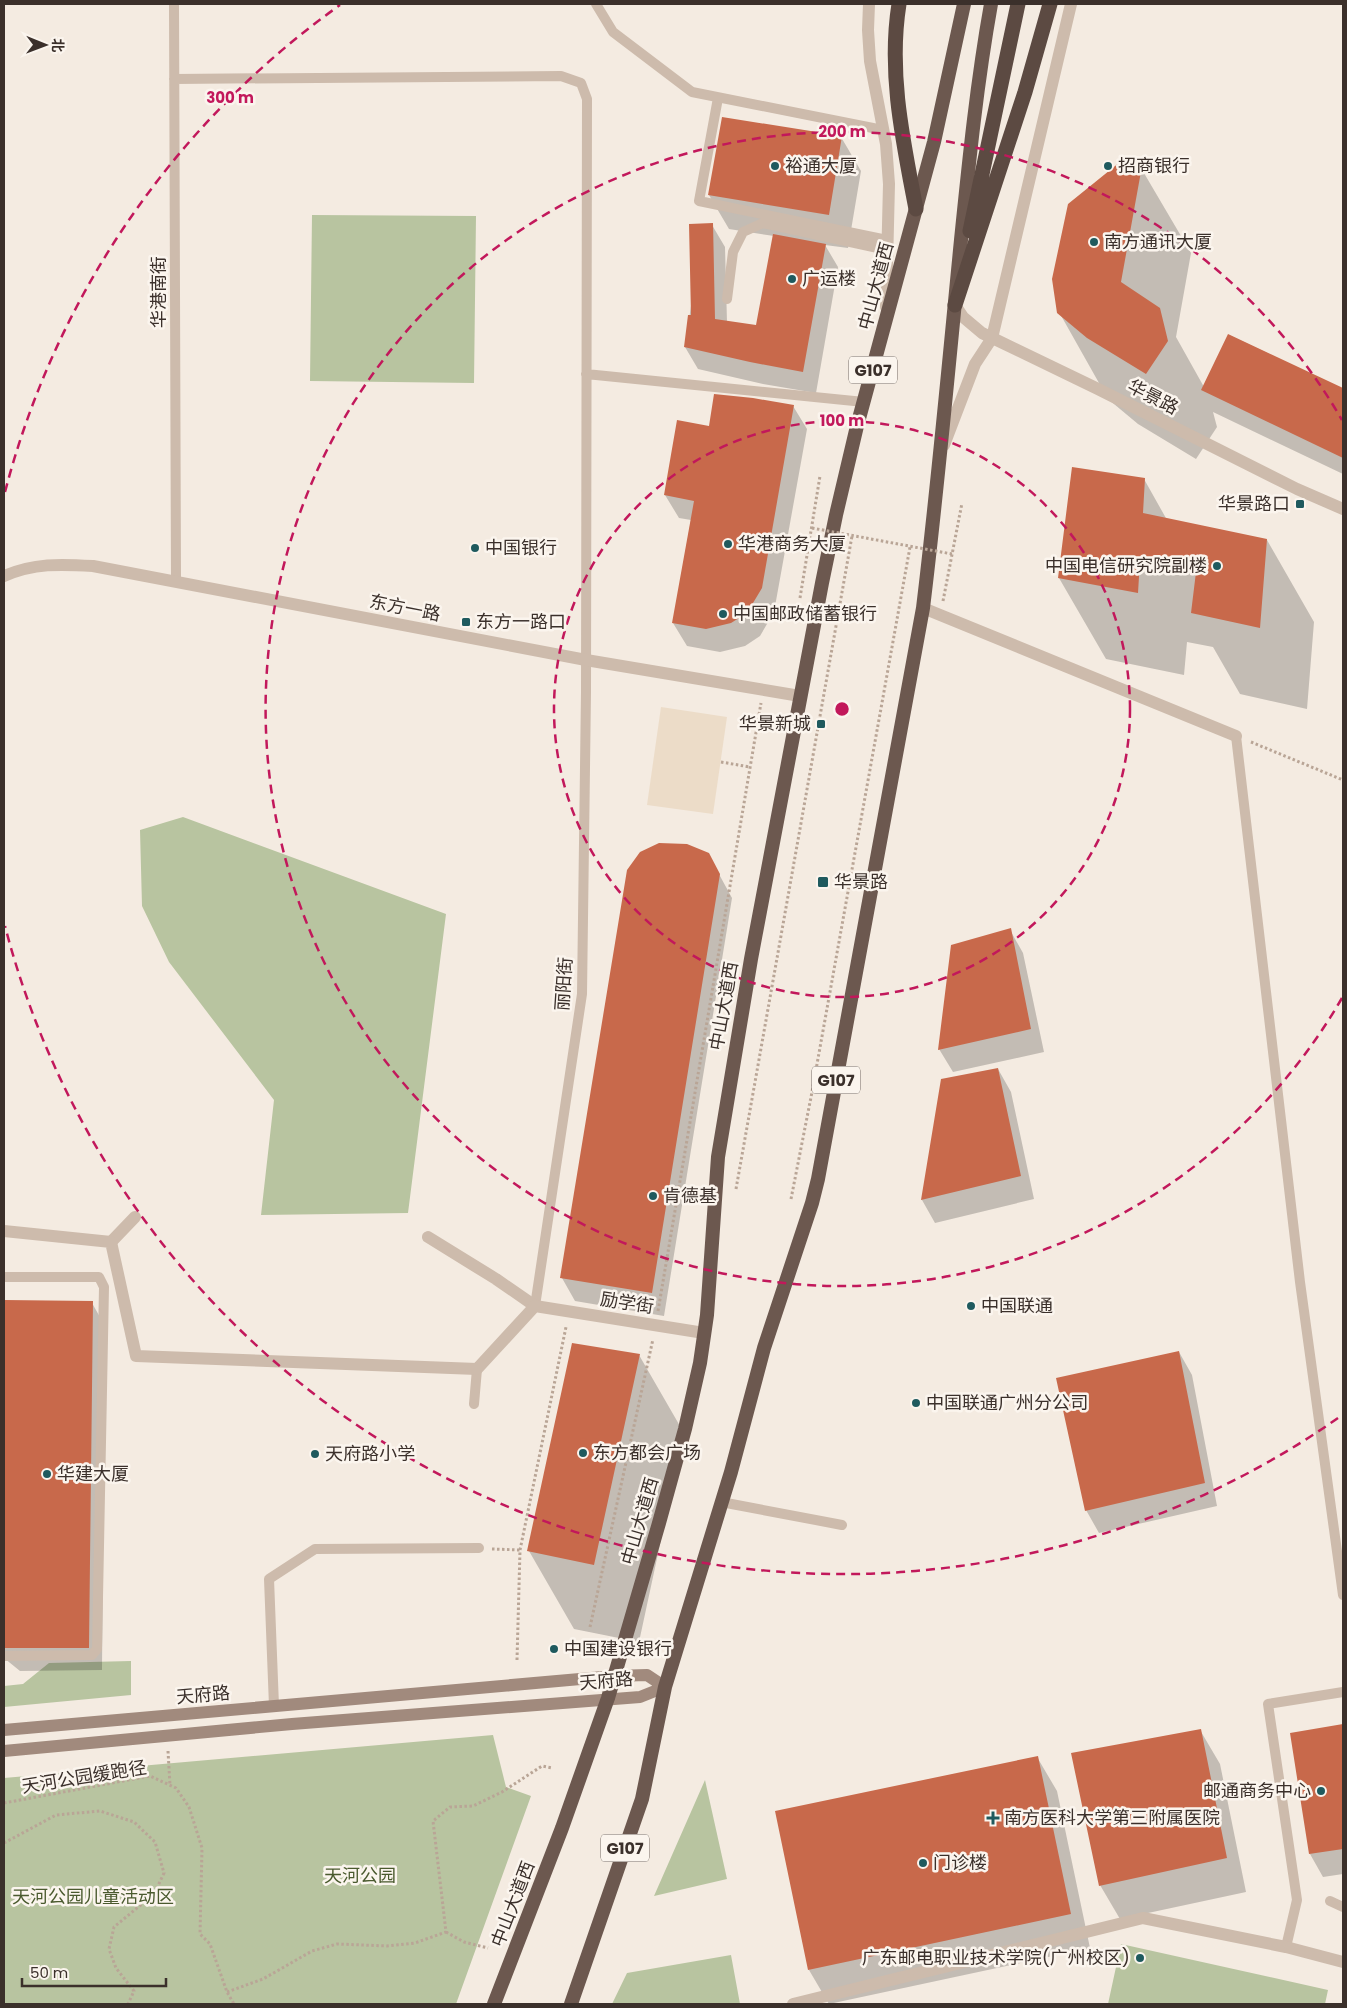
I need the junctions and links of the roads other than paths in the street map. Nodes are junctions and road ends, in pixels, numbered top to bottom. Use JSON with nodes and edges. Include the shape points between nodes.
{"nodes":[{"id":1,"x":174,"y":4,"type":"edge"},
{"id":2,"x":596,"y":4,"type":"edge"},
{"id":3,"x":869,"y":4,"type":"edge"},
{"id":4,"x":899,"y":4,"type":"edge"},
{"id":5,"x":964,"y":4,"type":"edge"},
{"id":6,"x":991,"y":4,"type":"edge"},
{"id":7,"x":1018,"y":4,"type":"edge"},
{"id":8,"x":1050,"y":4,"type":"edge"},
{"id":9,"x":1072,"y":4,"type":"edge"},
{"id":10,"x":174,"y":79,"type":"junction"},
{"id":11,"x":718,"y":98,"type":"junction"},
{"id":12,"x":883,"y":130,"type":"junction"},
{"id":13,"x":916,"y":209,"type":"junction"},
{"id":14,"x":887,"y":245,"type":"junction"},
{"id":15,"x":727,"y":299,"type":"dead end"},
{"id":16,"x":955,"y":306,"type":"junction"},
{"id":17,"x":886,"y":325,"type":"junction"},
{"id":18,"x":992,"y":338,"type":"junction"},
{"id":19,"x":586,"y":374,"type":"junction"},
{"id":20,"x":864,"y":402,"type":"junction"},
{"id":21,"x":940,"y":456,"type":"junction"},
{"id":22,"x":1343,"y":509,"type":"edge"},
{"id":23,"x":4,"y":576,"type":"edge"},
{"id":24,"x":176,"y":581,"type":"junction"},
{"id":25,"x":923,"y":608,"type":"junction"},
{"id":26,"x":586,"y":660,"type":"junction"},
{"id":27,"x":800,"y":696,"type":"junction"},
{"id":28,"x":1236,"y":736,"type":"joint"},
{"id":29,"x":135,"y":1217,"type":"dead end"},
{"id":30,"x":4,"y":1231,"type":"edge"},
{"id":31,"x":428,"y":1238,"type":"dead end"},
{"id":32,"x":111,"y":1242,"type":"junction"},
{"id":33,"x":4,"y":1277,"type":"edge"},
{"id":34,"x":540,"y":1307,"type":"junction"},
{"id":35,"x":704,"y":1333,"type":"junction"},
{"id":36,"x":477,"y":1369,"type":"junction"},
{"id":37,"x":474,"y":1404,"type":"dead end"},
{"id":38,"x":721,"y":1502,"type":"junction"},
{"id":39,"x":842,"y":1525,"type":"dead end"},
{"id":40,"x":479,"y":1548,"type":"road end"},
{"id":41,"x":1343,"y":1594,"type":"edge"},
{"id":42,"x":4,"y":1656,"type":"edge"},
{"id":43,"x":614,"y":1676,"type":"junction"},
{"id":44,"x":665,"y":1687,"type":"junction"},
{"id":45,"x":1343,"y":1692,"type":"edge"},
{"id":46,"x":608,"y":1698,"type":"junction"},
{"id":47,"x":274,"y":1706,"type":"junction"},
{"id":48,"x":4,"y":1730,"type":"edge"},
{"id":49,"x":4,"y":1751,"type":"edge"},
{"id":50,"x":1330,"y":1902,"type":"dead end"},
{"id":51,"x":1343,"y":1907,"type":"edge"},
{"id":52,"x":1286,"y":1947,"type":"junction"},
{"id":53,"x":1343,"y":1962,"type":"edge"},
{"id":54,"x":494,"y":2004,"type":"edge"},
{"id":55,"x":571,"y":2004,"type":"edge"},
{"id":56,"x":792,"y":2004,"type":"edge"}],
"edges":[{"from":1,"to":10,"type":"lane","name":"华港南街"},
{"from":2,"to":11,"type":"lane","via":[[613,32],[692,92]]},
{"from":3,"to":12,"type":"street","via":[[870,61]]},
{"from":4,"to":13,"type":"highway","via":[[895,83]]},
{"from":5,"to":13,"type":"highway","name":"中山大道西","number":"G107"},
{"from":6,"to":16,"type":"highway","number":"G107","via":[[973,128]]},
{"from":7,"to":16,"type":"highway"},
{"from":8,"to":16,"type":"highway"},
{"from":9,"to":18,"type":"street"},
{"from":10,"to":19,"type":"lane","name":"丽阳街","via":[[561,76],[581,83],[587,99]]},
{"from":10,"to":24,"type":"lane","name":"华港南街"},
{"from":11,"to":12,"type":"lane"},
{"from":11,"to":14,"type":"lane","via":[[699,201]]},
{"from":12,"to":14,"type":"street","via":[[889,184]]},
{"from":13,"to":17,"type":"highway","name":"中山大道西","number":"G107"},
{"from":14,"to":15,"type":"lane","via":[[763,223],[743,232],[733,252]]},
{"from":14,"to":17,"type":"street"},
{"from":16,"to":18,"type":"street","name":"华景路","via":[[972,326]]},
{"from":16,"to":21,"type":"highway","number":"G107"},
{"from":17,"to":20,"type":"highway","name":"中山大道西","number":"G107"},
{"from":18,"to":21,"type":"street","via":[[975,364]]},
{"from":18,"to":22,"type":"street","name":"华景路"},
{"from":19,"to":20,"type":"lane"},
{"from":19,"to":26,"type":"lane","name":"丽阳街"},
{"from":20,"to":27,"type":"highway","name":"中山大道西","number":"G107","via":[[836,516]]},
{"from":21,"to":25,"type":"highway","number":"G107"},
{"from":23,"to":24,"type":"street","name":"东方一路","via":[[20,569],[54,564],[93,566]]},
{"from":24,"to":26,"type":"street","name":"东方一路"},
{"from":25,"to":28,"type":"street"},
{"from":25,"to":38,"type":"highway","number":"G107","via":[[818,1179],[764,1348]]},
{"from":26,"to":27,"type":"street","name":"东方一路"},
{"from":26,"to":34,"type":"lane","name":"丽阳街","via":[[582,994]]},
{"from":27,"to":35,"type":"highway","name":"中山大道西","number":"G107","via":[[718,1157]]},
{"from":28,"to":41,"type":"lane","via":[[1300,1282]]},
{"from":29,"to":32,"type":"street"},
{"from":30,"to":32,"type":"street"},
{"from":31,"to":34,"type":"street"},
{"from":32,"to":36,"type":"street","via":[[136,1356]]},
{"from":33,"to":42,"type":"lane","via":[[100,1277],[104,1287],[97,1649],[92,1655]]},
{"from":34,"to":35,"type":"street","name":"励学街"},
{"from":34,"to":36,"type":"street"},
{"from":35,"to":43,"type":"highway","name":"中山大道西","number":"G107","via":[[685,1429]]},
{"from":36,"to":37,"type":"lane"},
{"from":38,"to":39,"type":"lane"},
{"from":38,"to":44,"type":"highway","number":"G107"},
{"from":40,"to":47,"type":"lane","via":[[315,1549],[269,1579]]},
{"from":43,"to":44,"type":"main road","name":"天府路","via":[[647,1676]]},
{"from":43,"to":46,"type":"highway","name":"中山大道西","number":"G107"},
{"from":43,"to":47,"type":"main road","name":"天府路"},
{"from":44,"to":46,"type":"main road","name":"天府路","via":[[640,1697]]},
{"from":44,"to":55,"type":"highway","number":"G107","via":[[642,1799]]},
{"from":45,"to":52,"type":"lane","via":[[1268,1704],[1297,1900]]},
{"from":46,"to":49,"type":"main road","name":"天府路"},
{"from":46,"to":54,"type":"highway","name":"中山大道西","number":"G107"},
{"from":47,"to":48,"type":"main road","name":"天府路"},
{"from":50,"to":51,"type":"lane"},
{"from":52,"to":53,"type":"street"},
{"from":52,"to":56,"type":"street","via":[[1143,1918]]}]}
